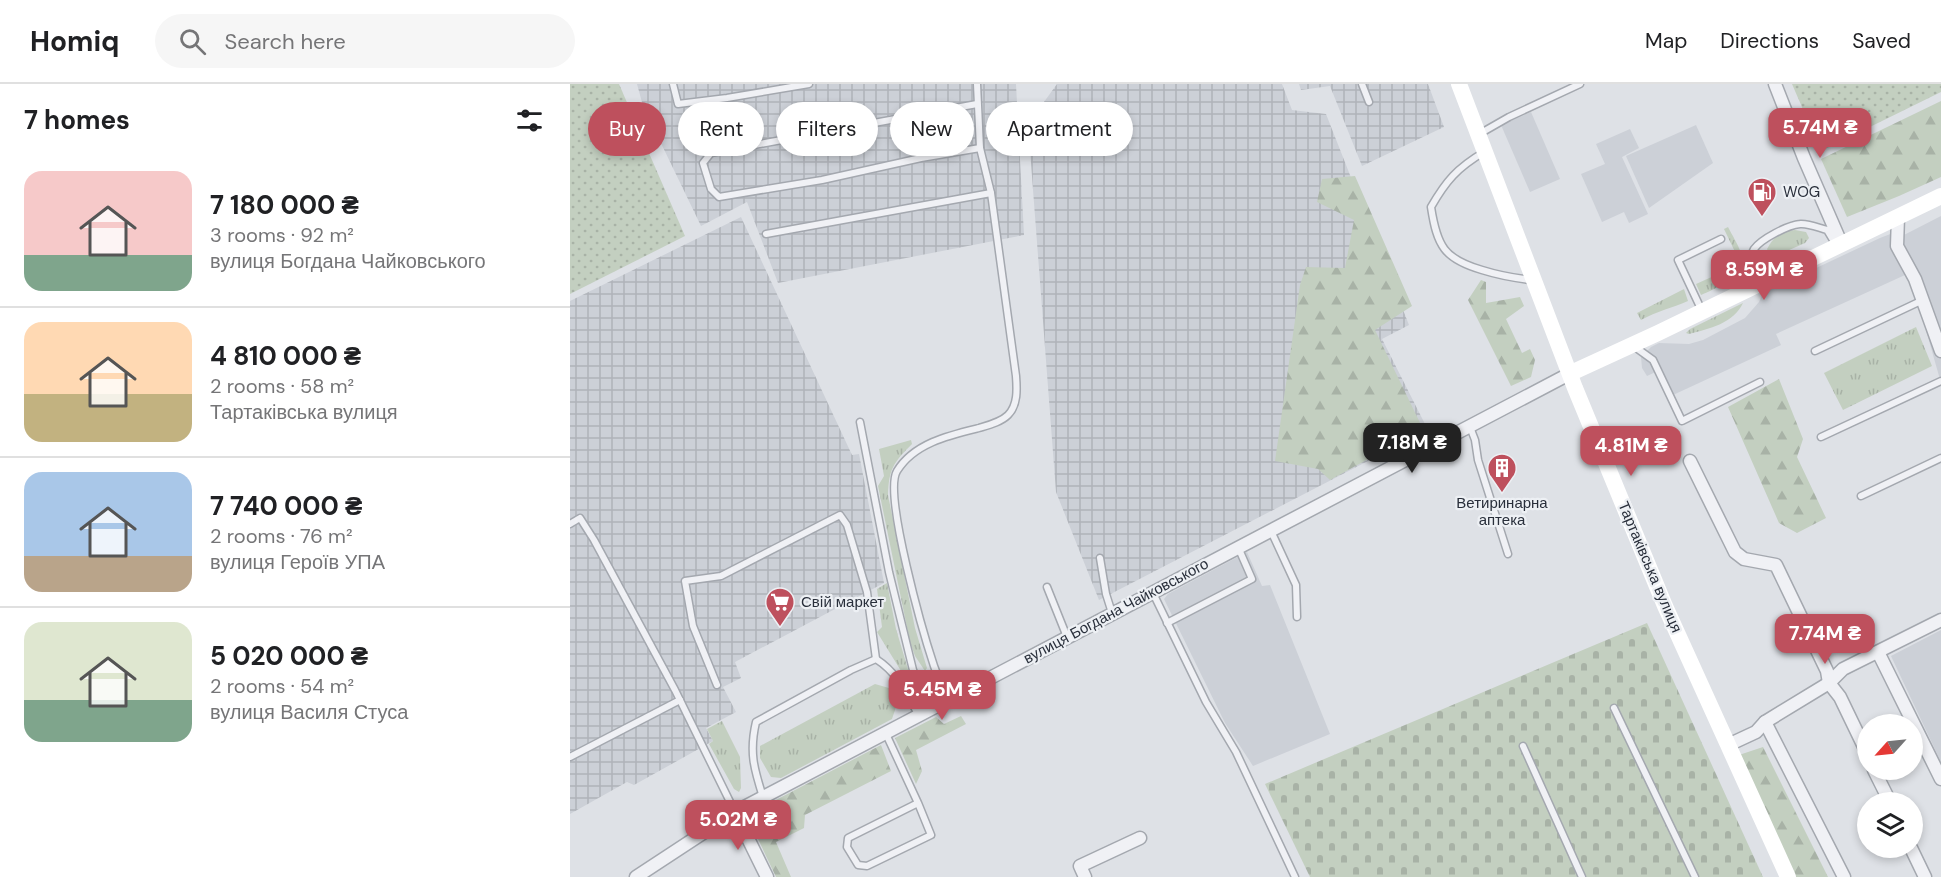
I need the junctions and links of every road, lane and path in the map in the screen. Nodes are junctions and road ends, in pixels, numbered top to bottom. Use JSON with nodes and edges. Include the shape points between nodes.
{"nodes":[{"id":1,"x":673,"y":84,"type":"edge"},
{"id":2,"x":808,"y":84,"type":"edge"},
{"id":3,"x":977,"y":84,"type":"edge"},
{"id":4,"x":1362,"y":84,"type":"edge"},
{"id":5,"x":1459,"y":84,"type":"edge"},
{"id":6,"x":1580,"y":84,"type":"edge"},
{"id":7,"x":1775,"y":84,"type":"edge"},
{"id":8,"x":1369,"y":102,"type":"dead end"},
{"id":9,"x":977,"y":104,"type":"junction"},
{"id":10,"x":1478,"y":135,"type":"junction"},
{"id":11,"x":980,"y":148,"type":"junction"},
{"id":12,"x":1484,"y":152,"type":"junction"},
{"id":13,"x":991,"y":193,"type":"junction"},
{"id":14,"x":1941,"y":196,"type":"edge"},
{"id":15,"x":1898,"y":217,"type":"junction"},
{"id":16,"x":766,"y":234,"type":"dead end"},
{"id":17,"x":1721,"y":239,"type":"dead end"},
{"id":18,"x":1839,"y":244,"type":"junction"},
{"id":19,"x":1535,"y":281,"type":"junction"},
{"id":20,"x":1749,"y":289,"type":"junction"},
{"id":21,"x":1923,"y":300,"type":"junction"},
{"id":22,"x":1702,"y":312,"type":"junction"},
{"id":23,"x":1632,"y":345,"type":"junction"},
{"id":24,"x":1815,"y":351,"type":"dead end"},
{"id":25,"x":1941,"y":351,"type":"edge"},
{"id":26,"x":1571,"y":373,"type":"junction"},
{"id":27,"x":1941,"y":381,"type":"edge"},
{"id":28,"x":1760,"y":382,"type":"dead end"},
{"id":29,"x":860,"y":422,"type":"dead end"},
{"id":30,"x":1470,"y":427,"type":"junction"},
{"id":31,"x":1821,"y":437,"type":"dead end"},
{"id":32,"x":1941,"y":458,"type":"edge"},
{"id":33,"x":1690,"y":461,"type":"dead end"},
{"id":34,"x":1861,"y":496,"type":"dead end"},
{"id":35,"x":570,"y":524,"type":"edge"},
{"id":36,"x":1270,"y":530,"type":"junction"},
{"id":37,"x":1238,"y":547,"type":"junction"},
{"id":38,"x":1508,"y":554,"type":"dead end"},
{"id":39,"x":1100,"y":558,"type":"dead end"},
{"id":40,"x":1047,"y":587,"type":"dead end"},
{"id":41,"x":1152,"y":591,"type":"junction"},
{"id":42,"x":1112,"y":613,"type":"junction"},
{"id":43,"x":1297,"y":617,"type":"dead end"},
{"id":44,"x":1941,"y":620,"type":"edge"},
{"id":45,"x":1167,"y":623,"type":"junction"},
{"id":46,"x":1067,"y":637,"type":"junction"},
{"id":47,"x":1878,"y":652,"type":"junction"},
{"id":48,"x":876,"y":659,"type":"junction"},
{"id":49,"x":1829,"y":683,"type":"junction"},
{"id":50,"x":717,"y":685,"type":"dead end"},
{"id":51,"x":680,"y":700,"type":"junction"},
{"id":52,"x":950,"y":700,"type":"junction"},
{"id":53,"x":1614,"y":708,"type":"dead end"},
{"id":54,"x":930,"y":710,"type":"junction"},
{"id":55,"x":919,"y":716,"type":"junction"},
{"id":56,"x":1766,"y":722,"type":"junction"},
{"id":57,"x":1857,"y":732,"type":"edge"},
{"id":58,"x":886,"y":734,"type":"junction"},
{"id":59,"x":1728,"y":745,"type":"junction"},
{"id":60,"x":1523,"y":746,"type":"dead end"},
{"id":61,"x":570,"y":757,"type":"edge"},
{"id":62,"x":1941,"y":779,"type":"edge"},
{"id":63,"x":763,"y":798,"type":"junction"},
{"id":64,"x":918,"y":803,"type":"junction"},
{"id":65,"x":735,"y":812,"type":"junction"},
{"id":66,"x":1140,"y":838,"type":"dead end"},
{"id":67,"x":1916,"y":858,"type":"edge"},
{"id":68,"x":639,"y":876,"type":"edge"},
{"id":69,"x":767,"y":877,"type":"edge"},
{"id":70,"x":1085,"y":877,"type":"edge"},
{"id":71,"x":1295,"y":877,"type":"edge"},
{"id":72,"x":1582,"y":877,"type":"edge"},
{"id":73,"x":1695,"y":877,"type":"edge"},
{"id":74,"x":1788,"y":877,"type":"edge"},
{"id":75,"x":1844,"y":877,"type":"edge"},
{"id":76,"x":1925,"y":877,"type":"edge"}],
"edges":[{"from":1,"to":2,"type":"lane","via":[[678,104]]},
{"from":3,"to":9,"type":"lane"},
{"from":4,"to":8,"type":"lane"},
{"from":5,"to":10,"type":"street","name":"Тартаківська вулиця"},
{"from":6,"to":10,"type":"lane"},
{"from":7,"to":18,"type":"street"},
{"from":9,"to":11,"type":"lane"},
{"from":9,"to":11,"type":"lane","via":[[711,153],[703,163],[711,189],[719,197]]},
{"from":10,"to":12,"type":"street","name":"Тартаківська вулиця"},
{"from":11,"to":13,"type":"lane"},
{"from":12,"to":19,"type":"street","name":"Тартаківська вулиця"},
{"from":12,"to":19,"type":"lane","via":[[1445,182],[1431,207],[1439,240],[1460,264]]},
{"from":13,"to":16,"type":"lane"},
{"from":13,"to":52,"type":"lane","via":[[1017,398],[1009,414],[994,424],[919,448],[896,472],[893,495],[934,668]]},
{"from":14,"to":15,"type":"street"},
{"from":15,"to":18,"type":"street"},
{"from":15,"to":21,"type":"street","via":[[1897,246]]},
{"from":17,"to":22,"type":"lane","via":[[1678,260]]},
{"from":18,"to":20,"type":"street"},
{"from":18,"to":20,"type":"lane","via":[[1827,230],[1802,223],[1788,227],[1754,250]]},
{"from":19,"to":26,"type":"street","name":"Тартаківська вулиця"},
{"from":20,"to":22,"type":"street"},
{"from":21,"to":24,"type":"lane"},
{"from":21,"to":25,"type":"street"},
{"from":22,"to":23,"type":"street"},
{"from":23,"to":26,"type":"street"},
{"from":23,"to":28,"type":"lane","via":[[1653,360],[1682,421]]},
{"from":26,"to":30,"type":"street","name":"вулиця Богдана Чайковського"},
{"from":26,"to":59,"type":"street","name":"Тартаківська вулиця","via":[[1665,606]]},
{"from":27,"to":31,"type":"lane"},
{"from":29,"to":54,"type":"lane","via":[[889,572],[913,670]]},
{"from":30,"to":36,"type":"street","name":"вулиця Богдана Чайковського"},
{"from":30,"to":38,"type":"lane"},
{"from":32,"to":34,"type":"lane"},
{"from":33,"to":49,"type":"street","via":[[1735,552],[1744,559],[1776,565],[1827,671]]},
{"from":35,"to":51,"type":"lane","via":[[580,518],[585,525]]},
{"from":36,"to":37,"type":"street","name":"вулиця Богдана Чайковського"},
{"from":36,"to":43,"type":"lane","via":[[1296,585]]},
{"from":37,"to":41,"type":"street","name":"вулиця Богдана Чайковського"},
{"from":37,"to":45,"type":"lane","via":[[1252,579]]},
{"from":39,"to":42,"type":"lane"},
{"from":40,"to":46,"type":"lane"},
{"from":41,"to":42,"type":"street","name":"вулиця Богдана Чайковського"},
{"from":41,"to":45,"type":"lane"},
{"from":42,"to":46,"type":"street","name":"вулиця Богдана Чайковського"},
{"from":44,"to":47,"type":"street"},
{"from":45,"to":71,"type":"lane","via":[[1236,752]]},
{"from":46,"to":52,"type":"street","name":"вулиця Богдана Чайковського"},
{"from":47,"to":49,"type":"street","via":[[1843,669]]},
{"from":47,"to":62,"type":"street"},
{"from":48,"to":50,"type":"lane","via":[[867,592],[847,525],[840,515],[721,576],[685,580],[693,626]]},
{"from":48,"to":55,"type":"lane","via":[[902,685]]},
{"from":48,"to":63,"type":"lane","via":[[756,722],[751,742]]},
{"from":49,"to":56,"type":"street"},
{"from":49,"to":57,"type":"street"},
{"from":51,"to":61,"type":"lane"},
{"from":51,"to":65,"type":"lane"},
{"from":52,"to":54,"type":"street","name":"вулиця Богдана Чайковського"},
{"from":53,"to":73,"type":"lane"},
{"from":54,"to":55,"type":"street","name":"вулиця Богдана Чайковського"},
{"from":55,"to":58,"type":"street","name":"вулиця Богдана Чайковського"},
{"from":56,"to":59,"type":"street","via":[[1756,732]]},
{"from":56,"to":75,"type":"street"},
{"from":58,"to":63,"type":"street","name":"вулиця Богдана Чайковського"},
{"from":58,"to":64,"type":"lane"},
{"from":59,"to":74,"type":"street","name":"Тартаківська вулиця"},
{"from":60,"to":72,"type":"lane"},
{"from":63,"to":65,"type":"street","name":"вулиця Богдана Чайковського"},
{"from":64,"to":64,"type":"lane","via":[[848,838],[847,847],[858,865],[867,866],[931,835]]},
{"from":65,"to":68,"type":"street","name":"вулиця Богдана Чайковського"},
{"from":65,"to":69,"type":"street"},
{"from":66,"to":70,"type":"street","via":[[1080,866]]},
{"from":67,"to":76,"type":"street"}]}
